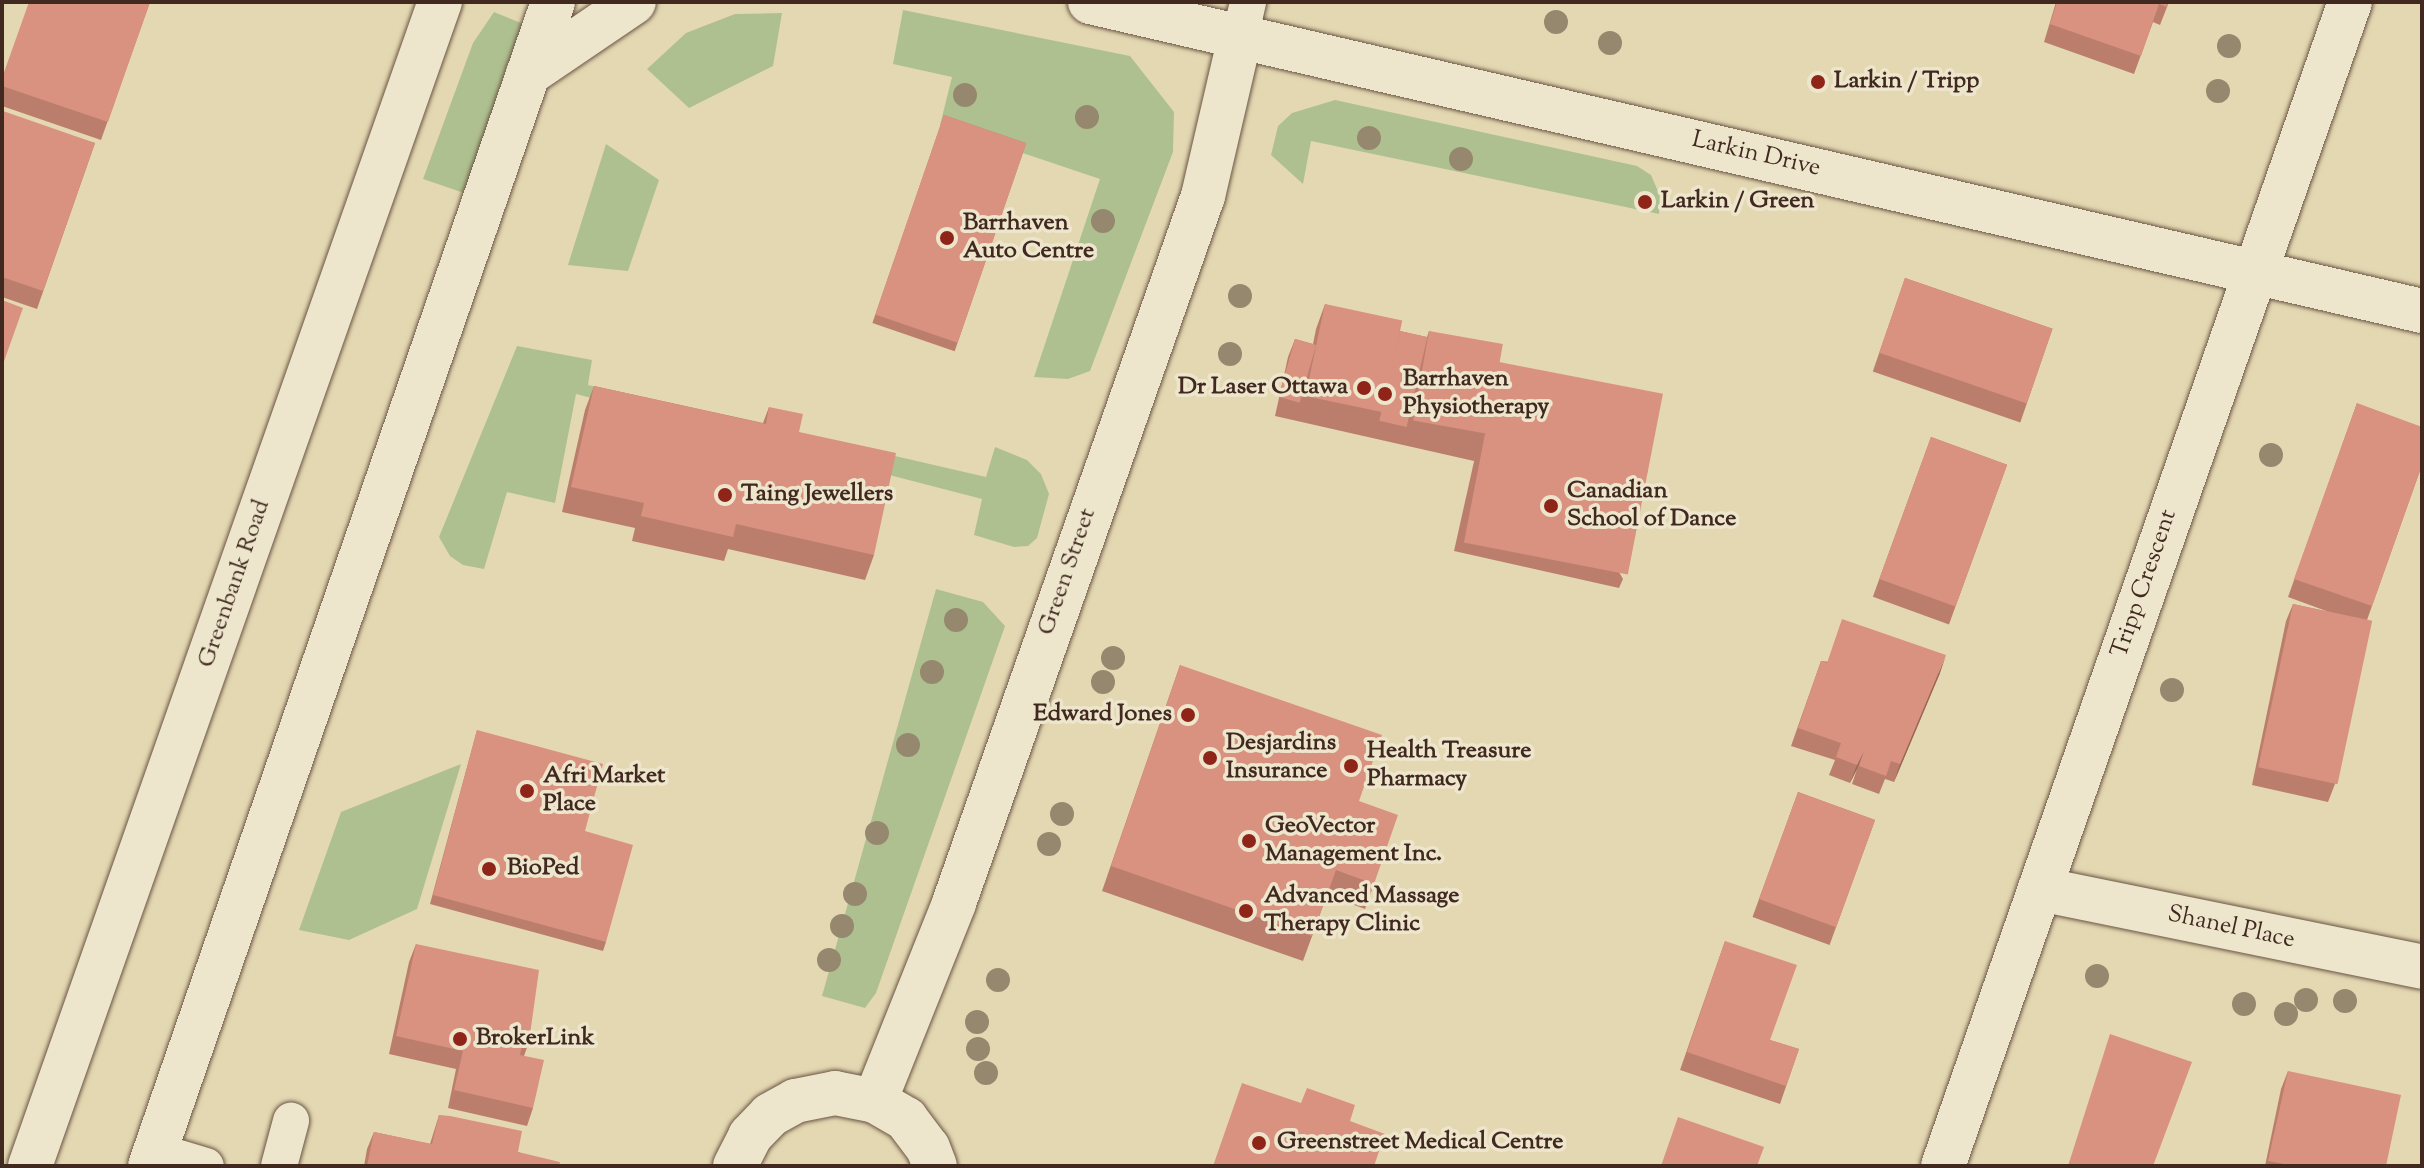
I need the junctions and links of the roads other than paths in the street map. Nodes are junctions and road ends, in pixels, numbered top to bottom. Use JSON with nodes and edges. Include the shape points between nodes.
{"nodes":[{"id":1,"x":440,"y":2,"type":"edge"},
{"id":2,"x":553,"y":2,"type":"edge"},
{"id":3,"x":634,"y":2,"type":"edge"},
{"id":4,"x":1090,"y":2,"type":"edge"},
{"id":5,"x":2350,"y":2,"type":"edge"},
{"id":6,"x":1244,"y":20,"type":"edge"},
{"id":7,"x":528,"y":74,"type":"junction"},
{"id":8,"x":2254,"y":270,"type":"junction"},
{"id":9,"x":2422,"y":311,"type":"edge"},
{"id":10,"x":2040,"y":889,"type":"junction"},
{"id":11,"x":2422,"y":967,"type":"edge"},
{"id":12,"x":875,"y":1101,"type":"junction"},
{"id":13,"x":291,"y":1121,"type":"dead end"},
{"id":14,"x":153,"y":1158,"type":"edge"},
{"id":15,"x":30,"y":1166,"type":"edge"},
{"id":16,"x":206,"y":1166,"type":"edge"},
{"id":17,"x":279,"y":1166,"type":"edge"},
{"id":18,"x":735,"y":1166,"type":"edge"},
{"id":19,"x":935,"y":1166,"type":"edge"},
{"id":20,"x":1943,"y":1166,"type":"edge"}],
"edges":[{"from":1,"to":15,"type":"street","name":"Greenbank Road"},
{"from":2,"to":7,"type":"street"},
{"from":3,"to":7,"type":"street"},
{"from":4,"to":6,"type":"street","name":"Larkin Drive"},
{"from":5,"to":8,"type":"street","name":"Tripp Crescent"},
{"from":6,"to":8,"type":"street","name":"Larkin Drive"},
{"from":6,"to":12,"type":"street","name":"Green Street","via":[[1203,196],[954,903]]},
{"from":7,"to":14,"type":"street"},
{"from":8,"to":9,"type":"street","name":"Larkin Drive"},
{"from":8,"to":10,"type":"street","name":"Tripp Crescent"},
{"from":10,"to":11,"type":"street","name":"Shanel Place"},
{"from":10,"to":20,"type":"street","name":"Tripp Crescent"},
{"from":12,"to":18,"type":"street","via":[[835,1093],[795,1101],[770,1115],[750,1136]]},
{"from":12,"to":19,"type":"street","via":[[906,1119]]},
{"from":13,"to":17,"type":"lane"},
{"from":14,"to":16,"type":"lane"}]}
